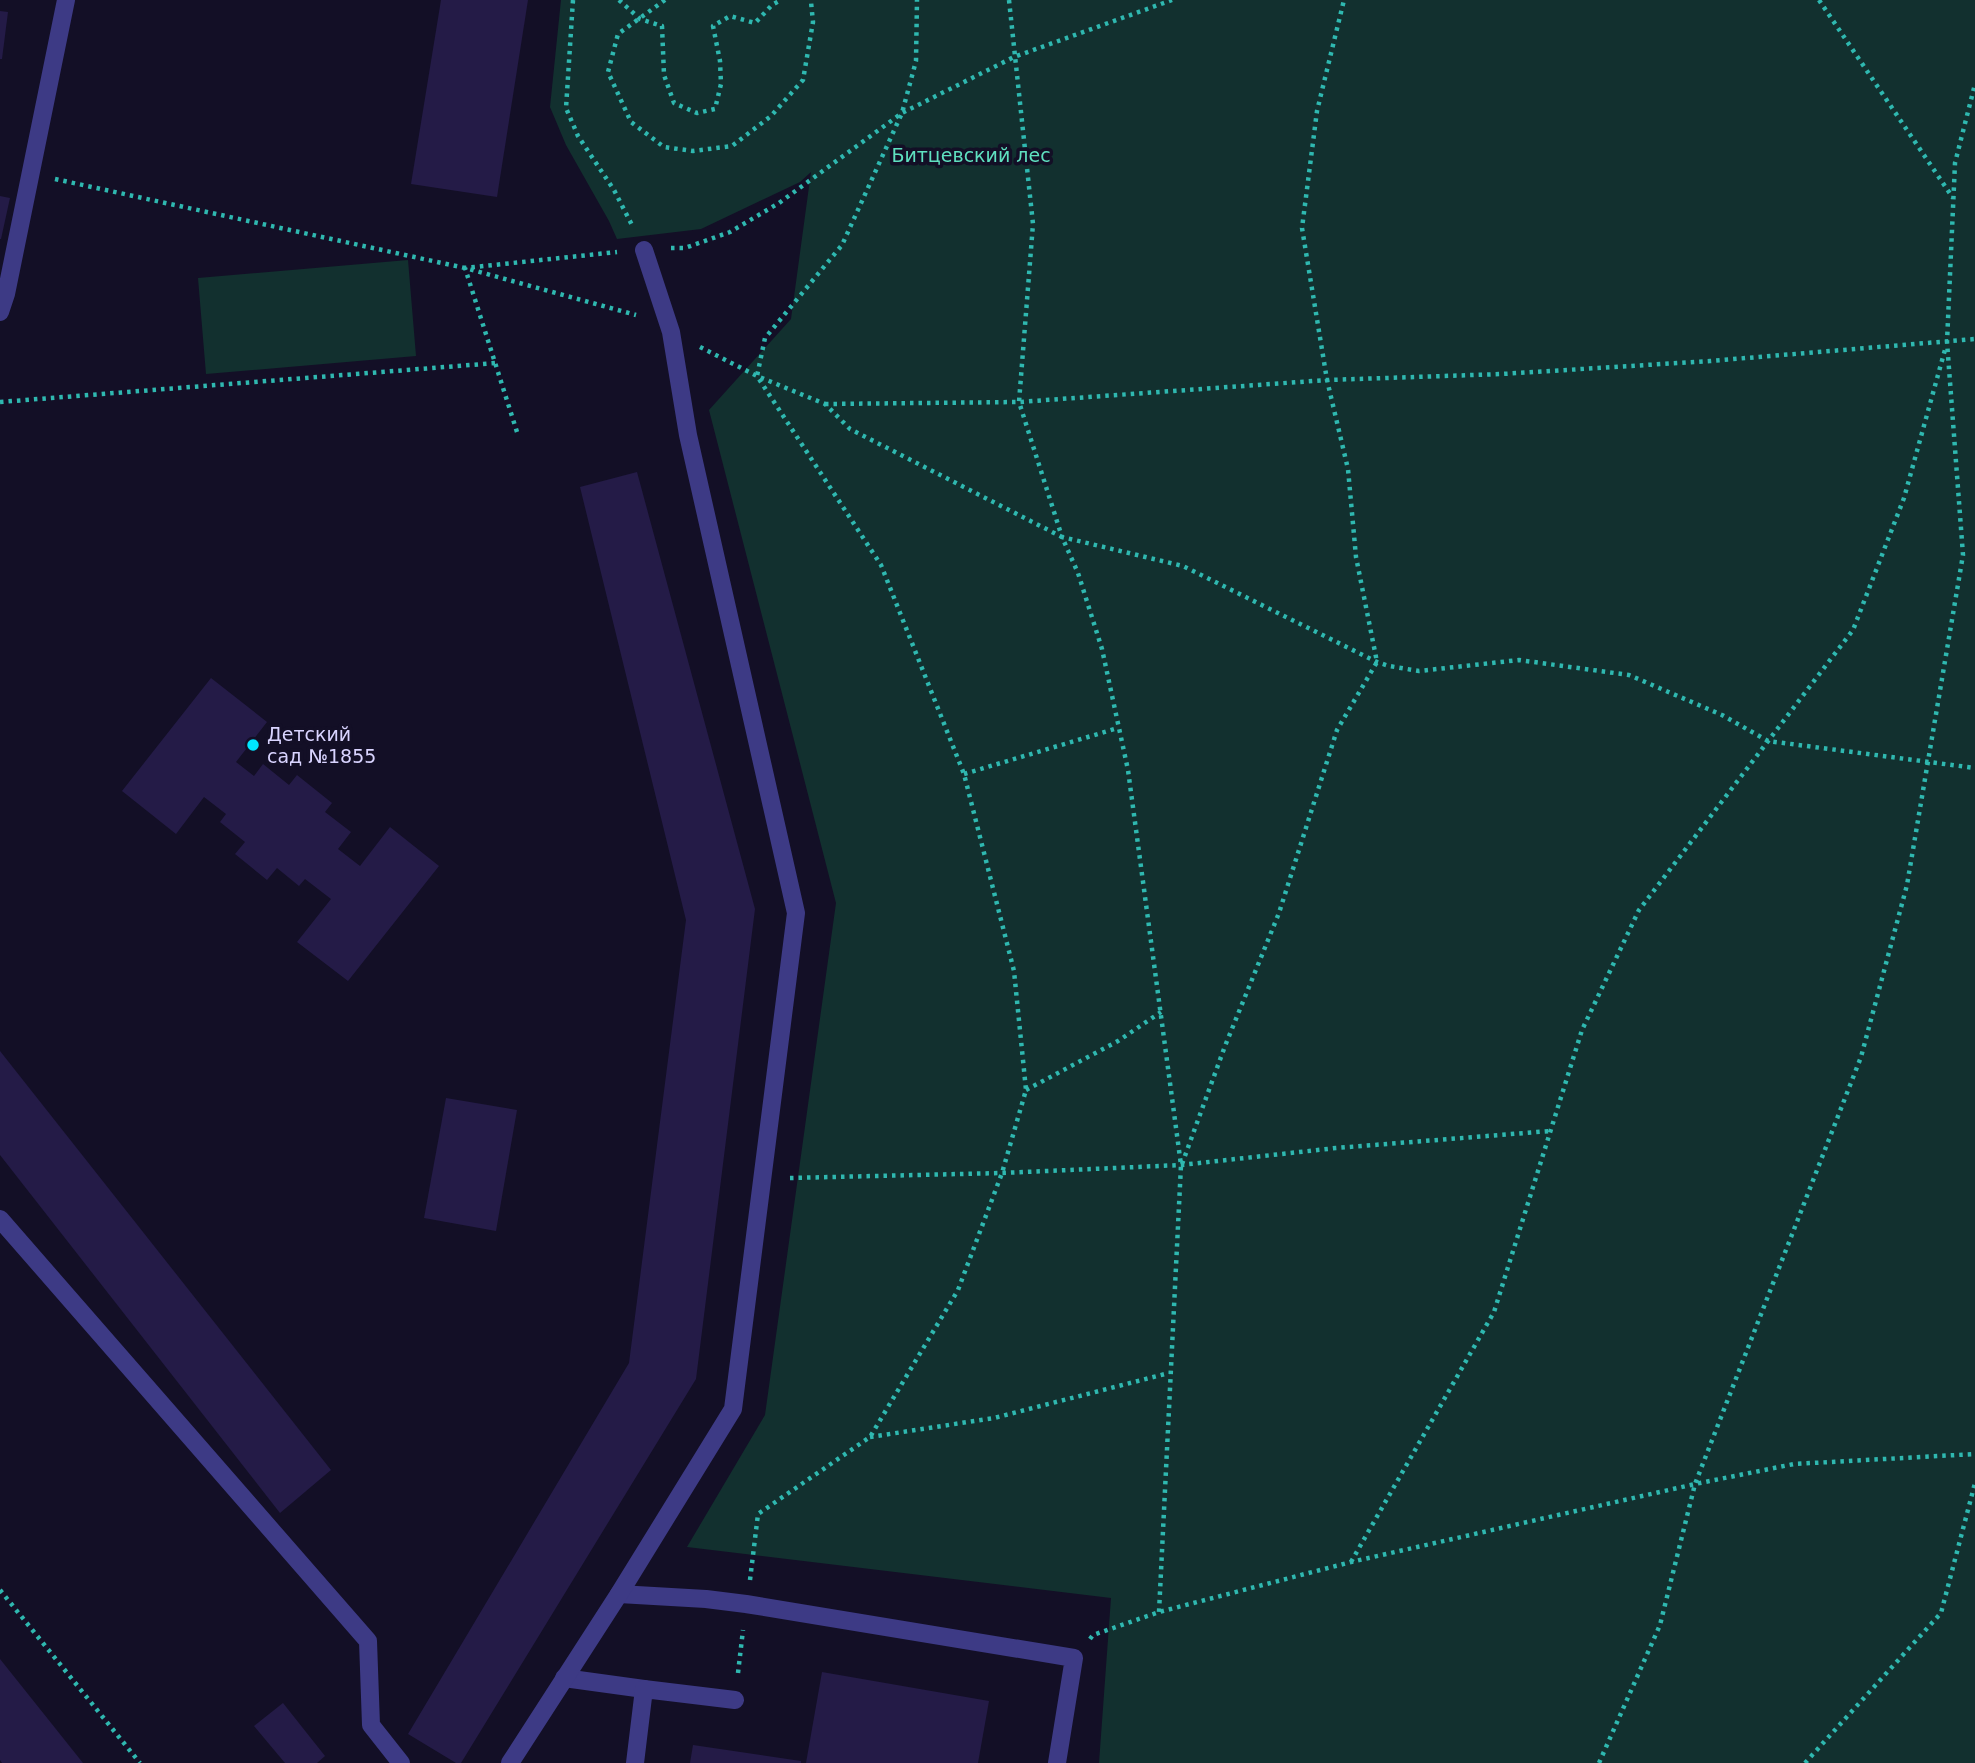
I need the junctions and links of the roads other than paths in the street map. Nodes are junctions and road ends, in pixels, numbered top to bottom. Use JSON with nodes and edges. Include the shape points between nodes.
{"nodes":[{"id":1,"x":66,"y":0,"type":"edge"},
{"id":2,"x":644,"y":250,"type":"road end"},
{"id":3,"x":0,"y":312,"type":"edge"},
{"id":4,"x":0,"y":1219,"type":"edge"},
{"id":5,"x":619,"y":1594,"type":"junction"},
{"id":6,"x":564,"y":1678,"type":"junction"},
{"id":7,"x":644,"y":1689,"type":"junction"},
{"id":8,"x":735,"y":1700,"type":"road end"},
{"id":9,"x":401,"y":1763,"type":"edge"},
{"id":10,"x":510,"y":1763,"type":"edge"},
{"id":11,"x":635,"y":1763,"type":"edge"},
{"id":12,"x":1057,"y":1763,"type":"edge"}],
"edges":[{"from":1,"to":3,"type":"lane"},
{"from":2,"to":5,"type":"lane","via":[[671,332],[688,435],[796,913],[733,1409]]},
{"from":4,"to":9,"type":"lane","via":[[368,1641],[371,1725]]},
{"from":5,"to":6,"type":"lane"},
{"from":5,"to":12,"type":"lane","via":[[747,1604],[1074,1658]]},
{"from":6,"to":7,"type":"lane"},
{"from":6,"to":10,"type":"lane"},
{"from":7,"to":8,"type":"lane"},
{"from":7,"to":11,"type":"lane"}]}
